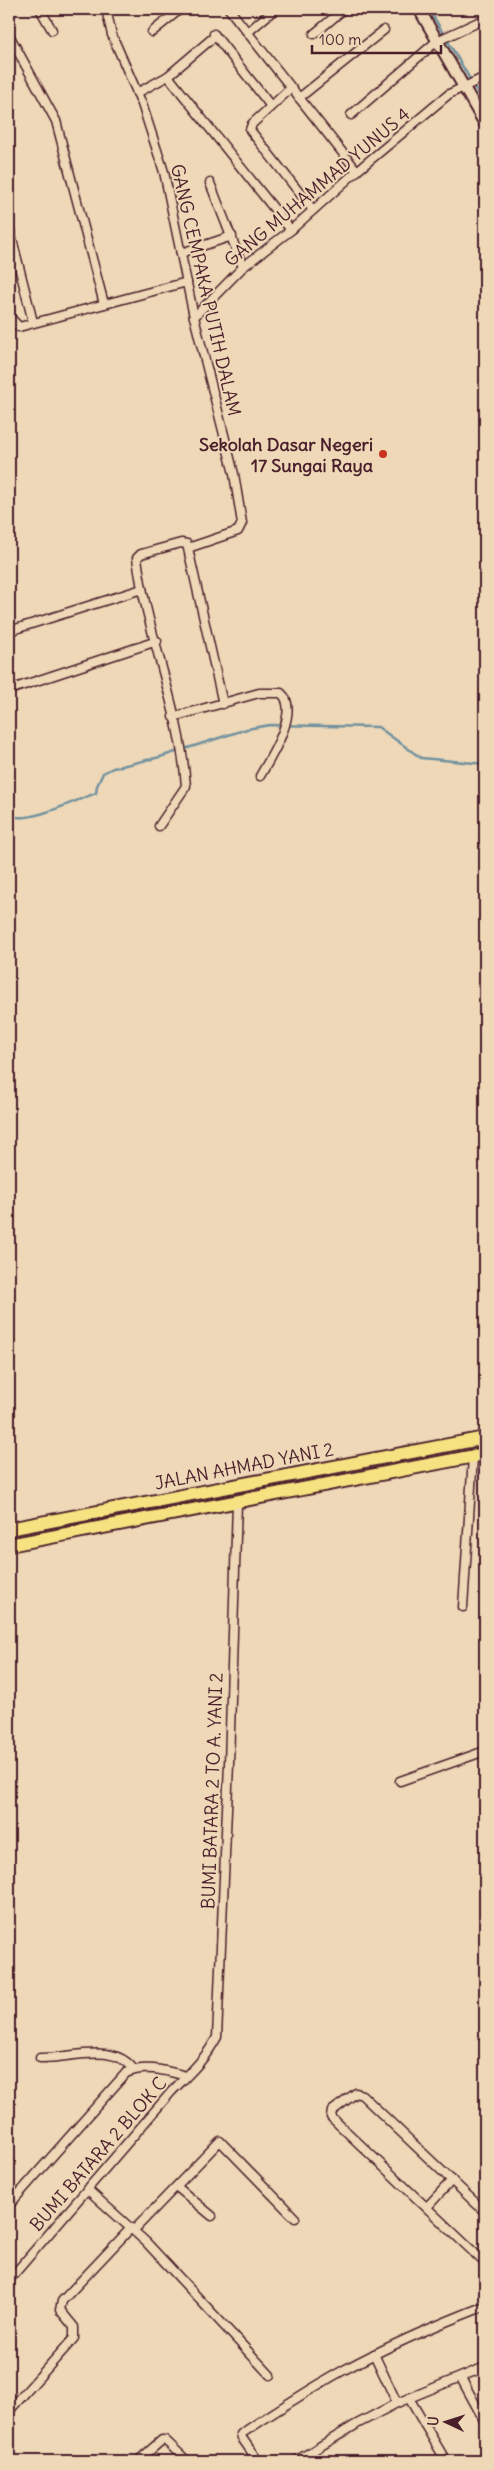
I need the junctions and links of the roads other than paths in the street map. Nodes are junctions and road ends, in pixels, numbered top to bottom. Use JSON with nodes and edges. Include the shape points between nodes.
{"nodes":[{"id":1,"x":40,"y":9,"type":"edge"},
{"id":2,"x":106,"y":9,"type":"edge"},
{"id":3,"x":229,"y":9,"type":"edge"},
{"id":4,"x":275,"y":9,"type":"edge"},
{"id":5,"x":344,"y":9,"type":"edge"},
{"id":6,"x":419,"y":9,"type":"edge"},
{"id":7,"x":173,"y":12,"type":"edge"},
{"id":8,"x":485,"y":19,"type":"edge"},
{"id":9,"x":52,"y":30,"type":"dead end"},
{"id":10,"x":384,"y":30,"type":"dead end"},
{"id":11,"x":152,"y":32,"type":"dead end"},
{"id":12,"x":248,"y":32,"type":"junction"},
{"id":13,"x":314,"y":34,"type":"dead end"},
{"id":14,"x":9,"y":36,"type":"edge"},
{"id":15,"x":440,"y":40,"type":"junction"},
{"id":16,"x":168,"y":76,"type":"junction"},
{"id":17,"x":481,"y":79,"type":"edge"},
{"id":18,"x":466,"y":84,"type":"junction"},
{"id":19,"x":291,"y":88,"type":"junction"},
{"id":20,"x":137,"y":93,"type":"junction"},
{"id":21,"x":299,"y":98,"type":"junction"},
{"id":22,"x":270,"y":105,"type":"junction"},
{"id":23,"x":482,"y":111,"type":"edge"},
{"id":24,"x":351,"y":115,"type":"dead end"},
{"id":25,"x":485,"y":124,"type":"edge"},
{"id":26,"x":357,"y":171,"type":"junction"},
{"id":27,"x":210,"y":183,"type":"dead end"},
{"id":28,"x":313,"y":210,"type":"junction"},
{"id":29,"x":9,"y":227,"type":"edge"},
{"id":30,"x":291,"y":230,"type":"junction"},
{"id":31,"x":232,"y":236,"type":"junction"},
{"id":32,"x":10,"y":237,"type":"edge"},
{"id":33,"x":181,"y":253,"type":"junction"},
{"id":34,"x":244,"y":267,"type":"junction"},
{"id":35,"x":187,"y":282,"type":"junction"},
{"id":36,"x":104,"y":304,"type":"junction"},
{"id":37,"x":9,"y":316,"type":"edge"},
{"id":38,"x":194,"y":316,"type":"junction"},
{"id":39,"x":33,"y":322,"type":"junction"},
{"id":40,"x":188,"y":548,"type":"junction"},
{"id":41,"x":142,"y":590,"type":"junction"},
{"id":42,"x":9,"y":631,"type":"edge"},
{"id":43,"x":157,"y":641,"type":"junction"},
{"id":44,"x":9,"y":690,"type":"edge"},
{"id":45,"x":223,"y":704,"type":"junction"},
{"id":46,"x":173,"y":717,"type":"junction"},
{"id":47,"x":260,"y":776,"type":"dead end"},
{"id":48,"x":159,"y":826,"type":"dead end"},
{"id":49,"x":485,"y":1438,"type":"edge"},
{"id":50,"x":479,"y":1456,"type":"edge"},
{"id":51,"x":237,"y":1504,"type":"junction"},
{"id":52,"x":9,"y":1530,"type":"edge"},
{"id":53,"x":9,"y":1546,"type":"edge"},
{"id":54,"x":463,"y":1607,"type":"dead end"},
{"id":55,"x":485,"y":1751,"type":"edge"},
{"id":56,"x":400,"y":1781,"type":"dead end"},
{"id":57,"x":40,"y":2058,"type":"dead end"},
{"id":58,"x":134,"y":2070,"type":"junction"},
{"id":59,"x":189,"y":2074,"type":"junction"},
{"id":60,"x":452,"y":2180,"type":"junction"},
{"id":61,"x":178,"y":2187,"type":"junction"},
{"id":62,"x":87,"y":2189,"type":"junction"},
{"id":63,"x":9,"y":2205,"type":"edge"},
{"id":64,"x":427,"y":2208,"type":"junction"},
{"id":65,"x":485,"y":2212,"type":"edge"},
{"id":66,"x":212,"y":2216,"type":"dead end"},
{"id":67,"x":295,"y":2218,"type":"dead end"},
{"id":68,"x":133,"y":2229,"type":"junction"},
{"id":69,"x":485,"y":2262,"type":"edge"},
{"id":70,"x":9,"y":2280,"type":"edge"},
{"id":71,"x":485,"y":2306,"type":"edge"},
{"id":72,"x":374,"y":2354,"type":"junction"},
{"id":73,"x":485,"y":2367,"type":"edge"},
{"id":74,"x":270,"y":2375,"type":"dead end"},
{"id":75,"x":461,"y":2378,"type":"junction"},
{"id":76,"x":409,"y":2398,"type":"junction"},
{"id":77,"x":397,"y":2403,"type":"junction"},
{"id":78,"x":9,"y":2411,"type":"edge"},
{"id":79,"x":485,"y":2422,"type":"edge"},
{"id":80,"x":138,"y":2461,"type":"edge"},
{"id":81,"x":187,"y":2461,"type":"edge"},
{"id":82,"x":258,"y":2461,"type":"edge"},
{"id":83,"x":296,"y":2461,"type":"edge"},
{"id":84,"x":446,"y":2461,"type":"edge"}],
"edges":[{"from":1,"to":9,"type":"street"},
{"from":2,"to":20,"type":"street","name":"GANG CEMPAKA PUTIH DALAM","via":[[112,35]]},
{"from":3,"to":12,"type":"street"},
{"from":4,"to":12,"type":"street"},
{"from":5,"to":13,"type":"street"},
{"from":6,"to":15,"type":"street"},
{"from":7,"to":11,"type":"street"},
{"from":8,"to":15,"type":"street"},
{"from":10,"to":21,"type":"street"},
{"from":12,"to":19,"type":"street"},
{"from":14,"to":36,"type":"street","via":[[56,121]]},
{"from":15,"to":18,"type":"street"},
{"from":15,"to":24,"type":"street"},
{"from":16,"to":20,"type":"street"},
{"from":16,"to":22,"type":"street","via":[[214,35]]},
{"from":16,"to":30,"type":"street"},
{"from":17,"to":18,"type":"street","name":"GANG MUHAMMAD YUNUS 4"},
{"from":18,"to":23,"type":"street"},
{"from":18,"to":26,"type":"street","name":"GANG MUHAMMAD YUNUS 4","via":[[449,94]]},
{"from":19,"to":21,"type":"street"},
{"from":19,"to":22,"type":"street"},
{"from":20,"to":33,"type":"street","name":"GANG CEMPAKA PUTIH DALAM","via":[[164,172]]},
{"from":21,"to":26,"type":"street"},
{"from":22,"to":28,"type":"street","via":[[250,130]]},
{"from":23,"to":25,"type":"street"},
{"from":26,"to":28,"type":"street","name":"GANG MUHAMMAD YUNUS 4"},
{"from":27,"to":31,"type":"street"},
{"from":28,"to":30,"type":"street","name":"GANG MUHAMMAD YUNUS 4"},
{"from":29,"to":32,"type":"street"},
{"from":30,"to":34,"type":"street","name":"GANG MUHAMMAD YUNUS 4"},
{"from":31,"to":33,"type":"street"},
{"from":31,"to":34,"type":"street"},
{"from":32,"to":39,"type":"street"},
{"from":33,"to":35,"type":"street","name":"GANG CEMPAKA PUTIH DALAM"},
{"from":34,"to":38,"type":"street","name":"GANG MUHAMMAD YUNUS 4"},
{"from":35,"to":36,"type":"street"},
{"from":35,"to":38,"type":"street","name":"GANG CEMPAKA PUTIH DALAM"},
{"from":36,"to":39,"type":"street"},
{"from":37,"to":39,"type":"street","via":[[17,326]]},
{"from":38,"to":40,"type":"street","name":"GANG CEMPAKA PUTIH DALAM","via":[[234,474],[242,523],[238,531]]},
{"from":40,"to":41,"type":"street","via":[[187,544],[181,543],[141,554],[138,558]]},
{"from":40,"to":45,"type":"street"},
{"from":41,"to":42,"type":"street"},
{"from":41,"to":43,"type":"street"},
{"from":43,"to":44,"type":"street"},
{"from":43,"to":46,"type":"street"},
{"from":45,"to":46,"type":"street"},
{"from":45,"to":47,"type":"street","via":[[259,693],[281,693],[286,699],[285,724]]},
{"from":46,"to":48,"type":"street","via":[[186,786]]},
{"from":49,"to":52,"type":"highway","name":"JALAN AHMAD YANI 2"},
{"from":50,"to":51,"type":"highway","name":"JALAN AHMAD YANI 2"},
{"from":50,"to":54,"type":"street"},
{"from":51,"to":53,"type":"highway","name":"JALAN AHMAD YANI 2"},
{"from":51,"to":59,"type":"street","name":"BUMI BATARA 2 TO A. YANI 2","via":[[217,2037]]},
{"from":55,"to":56,"type":"street"},
{"from":57,"to":58,"type":"street","via":[[107,2053],[128,2062]]},
{"from":58,"to":59,"type":"street"},
{"from":58,"to":63,"type":"street","via":[[116,2082]]},
{"from":59,"to":62,"type":"street","name":"BUMI BATARA 2 BLOK C"},
{"from":60,"to":64,"type":"street"},
{"from":60,"to":64,"type":"street","via":[[359,2093],[332,2112],[331,2117]]},
{"from":60,"to":65,"type":"street"},
{"from":61,"to":66,"type":"street"},
{"from":61,"to":67,"type":"street","via":[[220,2141]]},
{"from":61,"to":68,"type":"street"},
{"from":62,"to":68,"type":"street"},
{"from":62,"to":70,"type":"street","name":"BUMI BATARA 2 BLOK C"},
{"from":64,"to":69,"type":"street"},
{"from":68,"to":74,"type":"street"},
{"from":68,"to":78,"type":"street","via":[[62,2301],[60,2310],[76,2334]]},
{"from":71,"to":72,"type":"street"},
{"from":72,"to":77,"type":"street"},
{"from":72,"to":82,"type":"street","via":[[241,2434]]},
{"from":73,"to":75,"type":"street"},
{"from":75,"to":76,"type":"street"},
{"from":75,"to":79,"type":"street"},
{"from":76,"to":77,"type":"street"},
{"from":76,"to":84,"type":"street"},
{"from":77,"to":83,"type":"street"},
{"from":80,"to":81,"type":"street","via":[[162,2440]]}]}
